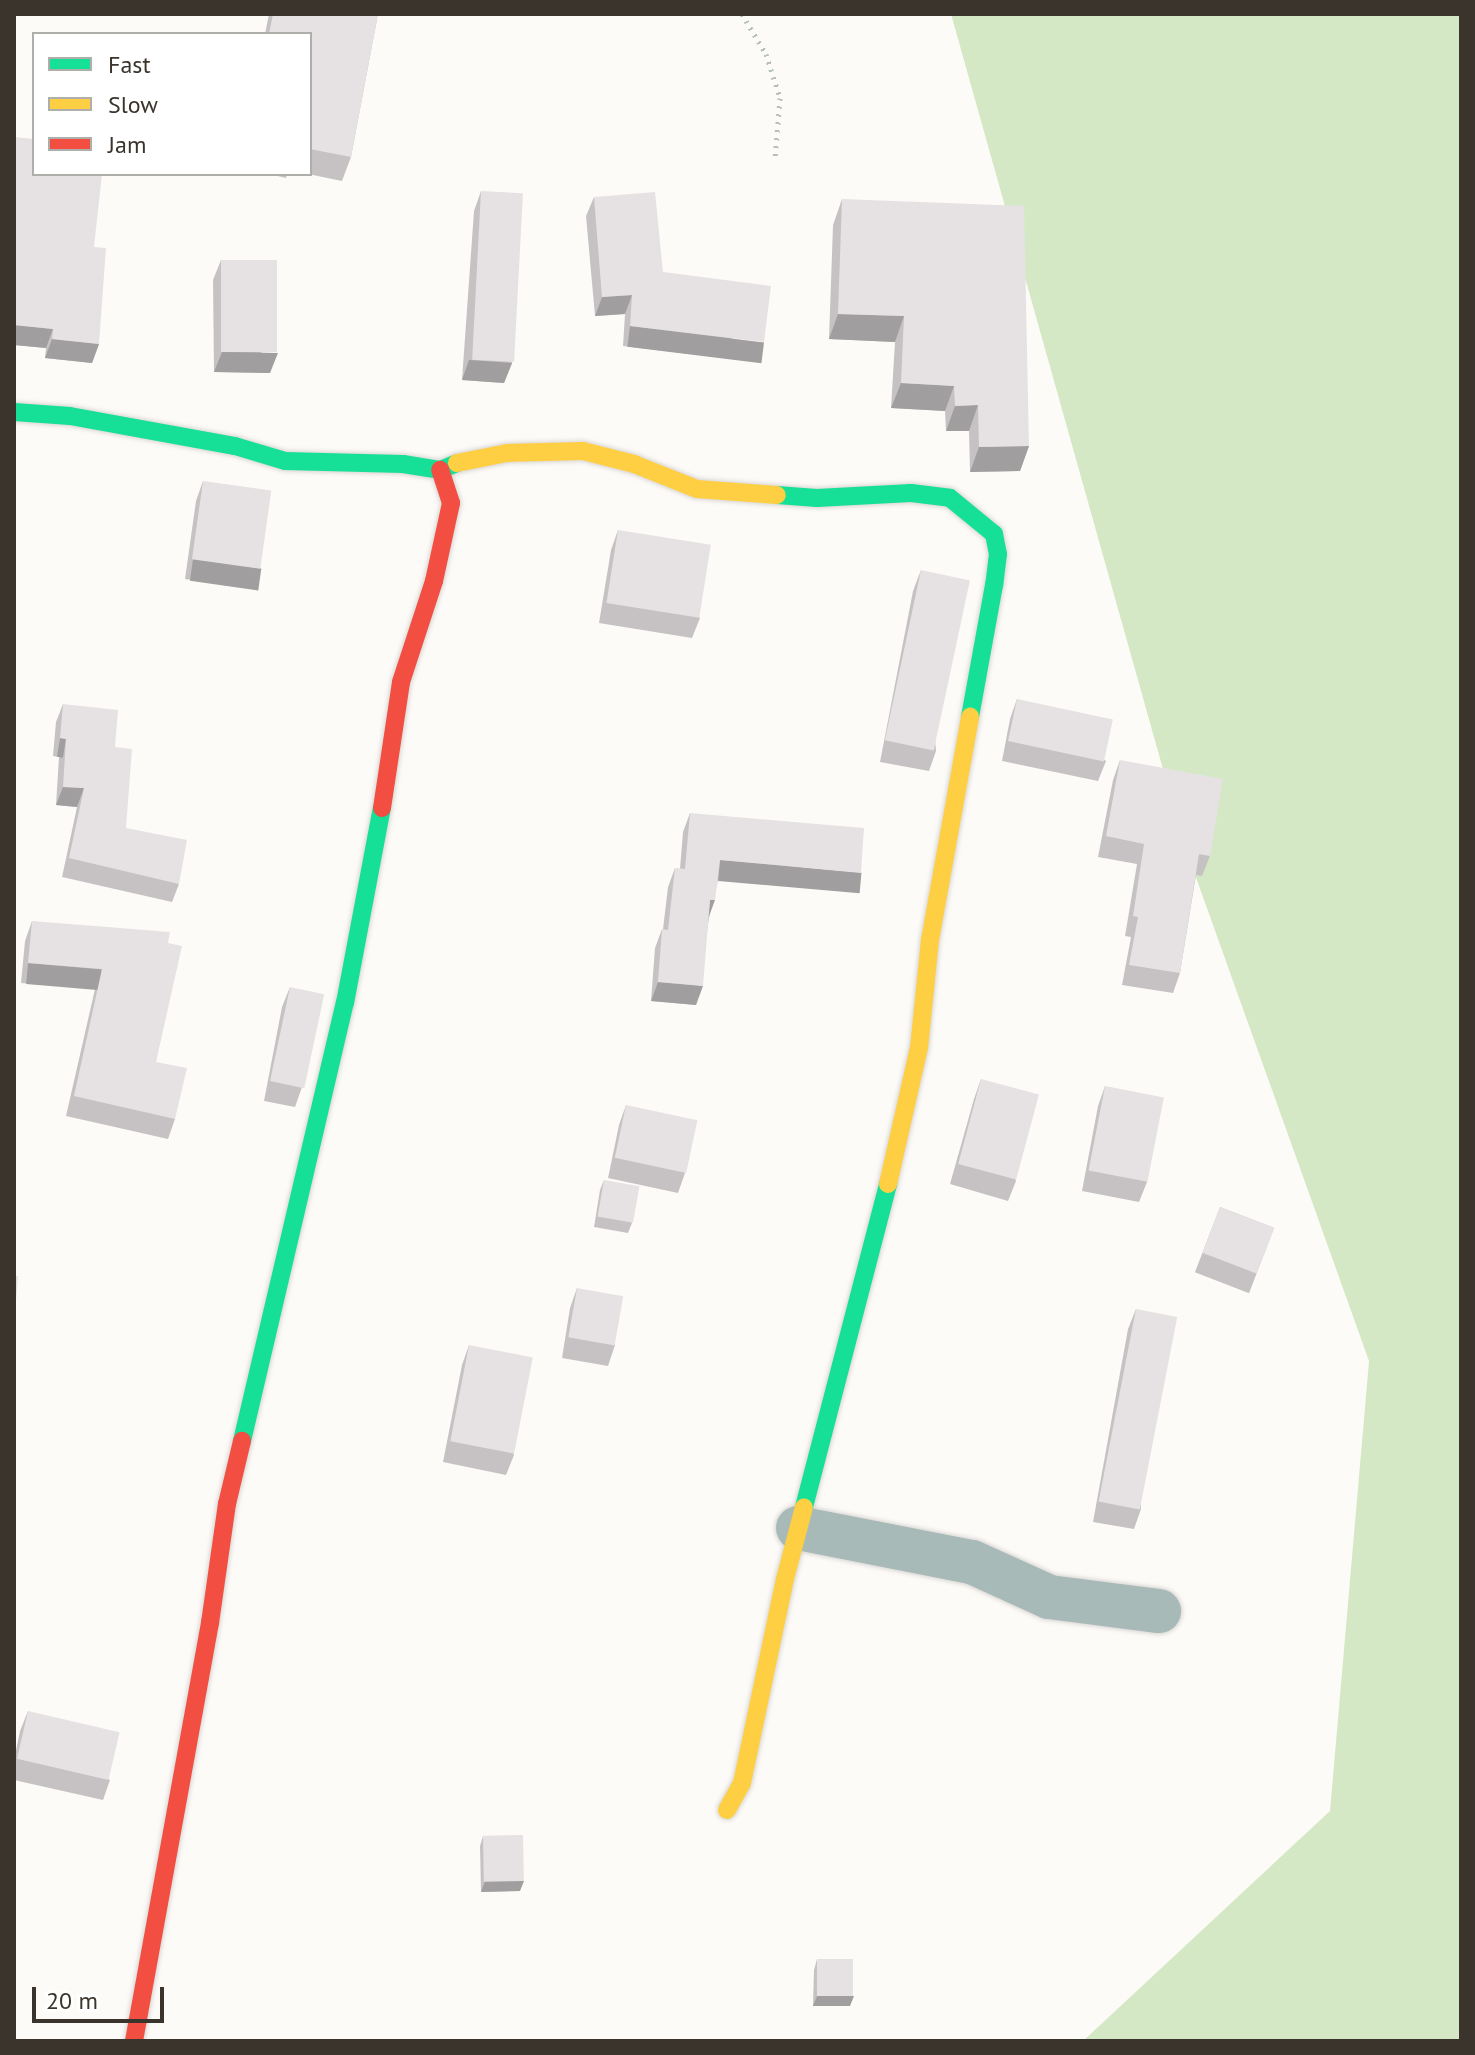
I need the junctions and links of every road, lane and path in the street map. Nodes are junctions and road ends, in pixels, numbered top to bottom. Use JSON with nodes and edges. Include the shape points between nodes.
{"nodes":[{"id":1,"x":742,"y":14,"type":"edge"},
{"id":2,"x":775,"y":159,"type":"dead end"},
{"id":3,"x":14,"y":412,"type":"edge"},
{"id":4,"x":440,"y":470,"type":"junction"},
{"id":5,"x":798,"y":1528,"type":"junction"},
{"id":6,"x":1159,"y":1611,"type":"dead end"},
{"id":7,"x":727,"y":1810,"type":"dead end"},
{"id":8,"x":134,"y":2041,"type":"edge"}],
"edges":[{"from":1,"to":2,"type":"path","via":[[766,54],[780,98]]},
{"from":3,"to":4,"type":"street","via":[[85,418],[235,446],[285,461]]},
{"from":4,"to":5,"type":"street","via":[[507,453],[583,451],[697,489],[817,498],[911,493],[950,498],[994,534],[994,585],[930,940],[919,1048],[872,1253]]},
{"from":4,"to":8,"type":"street","via":[[451,503],[434,581],[401,682],[345,1003],[227,1504]]},
{"from":5,"to":6,"type":"street","via":[[972,1562],[1049,1597]]},
{"from":5,"to":7,"type":"street","via":[[742,1783]]}]}
